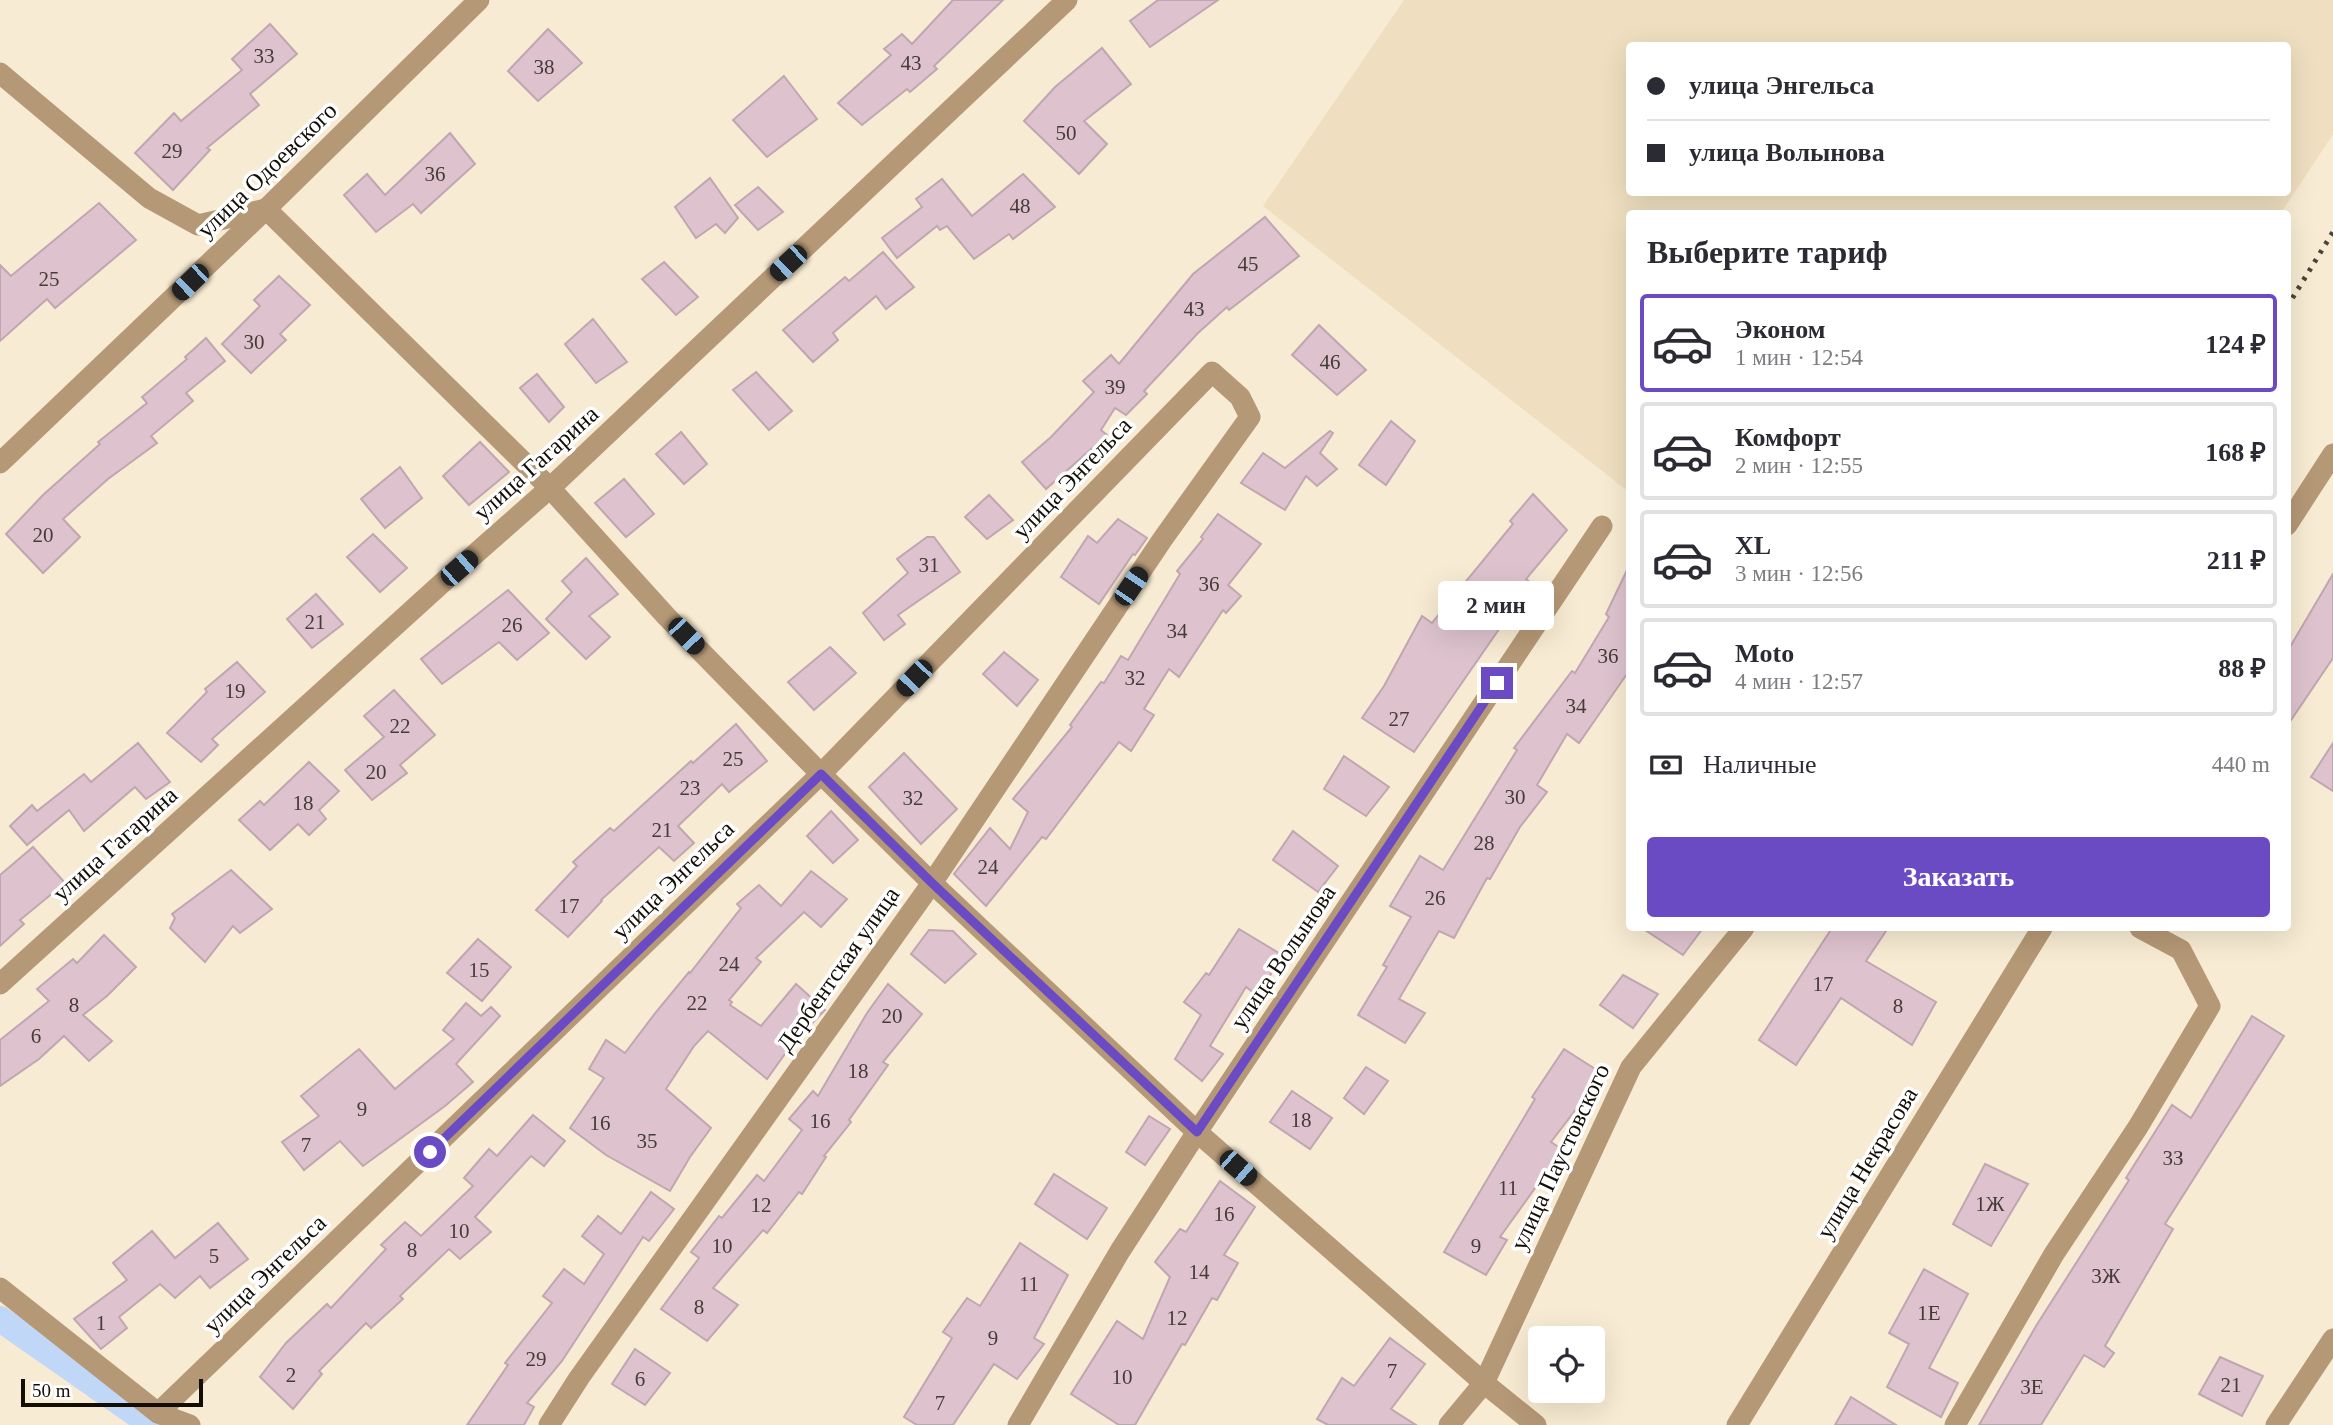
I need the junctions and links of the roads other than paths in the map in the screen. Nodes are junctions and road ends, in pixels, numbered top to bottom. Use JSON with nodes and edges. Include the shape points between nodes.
{"nodes":[{"id":1,"x":479,"y":0,"type":"edge"},
{"id":2,"x":1067,"y":0,"type":"edge"},
{"id":3,"x":0,"y":73,"type":"edge"},
{"id":4,"x":266,"y":209,"type":"junction"},
{"id":5,"x":1212,"y":372,"type":"joint"},
{"id":6,"x":2333,"y":454,"type":"edge"},
{"id":7,"x":0,"y":463,"type":"edge"},
{"id":8,"x":550,"y":488,"type":"junction"},
{"id":9,"x":2291,"y":519,"type":"edge"},
{"id":10,"x":1602,"y":526,"type":"dead end"},
{"id":11,"x":821,"y":774,"type":"junction"},
{"id":12,"x":932,"y":883,"type":"junction"},
{"id":13,"x":1742,"y":931,"type":"edge"},
{"id":14,"x":2040,"y":931,"type":"edge"},
{"id":15,"x":2146,"y":931,"type":"edge"},
{"id":16,"x":0,"y":984,"type":"edge"},
{"id":17,"x":1197,"y":1132,"type":"junction"},
{"id":18,"x":0,"y":1288,"type":"edge"},
{"id":19,"x":2333,"y":1339,"type":"edge"},
{"id":20,"x":1484,"y":1383,"type":"junction"},
{"id":21,"x":158,"y":1413,"type":"junction"},
{"id":22,"x":190,"y":1425,"type":"edge"},
{"id":23,"x":549,"y":1425,"type":"edge"},
{"id":24,"x":1018,"y":1425,"type":"edge"},
{"id":25,"x":1449,"y":1425,"type":"edge"},
{"id":26,"x":1536,"y":1425,"type":"edge"},
{"id":27,"x":1737,"y":1425,"type":"edge"},
{"id":28,"x":1955,"y":1425,"type":"edge"},
{"id":29,"x":2276,"y":1425,"type":"edge"}],
"edges":[{"from":1,"to":4,"type":"street","name":"улица Одоевского"},
{"from":2,"to":8,"type":"street","name":"улица Гагарина"},
{"from":3,"to":4,"type":"street","via":[[149,198],[198,225]]},
{"from":4,"to":7,"type":"street","name":"улица Одоевского"},
{"from":4,"to":8,"type":"street"},
{"from":5,"to":11,"type":"street","name":"улица Энгельса"},
{"from":5,"to":12,"type":"street","name":"Дербентская улица","via":[[1240,397],[1250,417]]},
{"from":6,"to":9,"type":"street"},
{"from":8,"to":11,"type":"street","via":[[666,616]]},
{"from":8,"to":16,"type":"street","name":"улица Гагарина"},
{"from":10,"to":17,"type":"street","name":"улица Волынова"},
{"from":11,"to":12,"type":"street"},
{"from":11,"to":21,"type":"street","name":"улица Энгельса"},
{"from":12,"to":17,"type":"street"},
{"from":12,"to":23,"type":"street","name":"Дербентская улица"},
{"from":13,"to":20,"type":"street","name":"улица Паустовского","via":[[1630,1067]]},
{"from":14,"to":27,"type":"street","name":"улица Некрасова"},
{"from":15,"to":28,"type":"street","via":[[2181,950],[2210,1006],[2054,1254]]},
{"from":17,"to":20,"type":"street"},
{"from":17,"to":24,"type":"street","name":"улица Волынова"},
{"from":18,"to":21,"type":"street"},
{"from":19,"to":29,"type":"street"},
{"from":20,"to":25,"type":"street","name":"улица Паустовского"},
{"from":20,"to":26,"type":"street"},
{"from":21,"to":22,"type":"street"}]}
